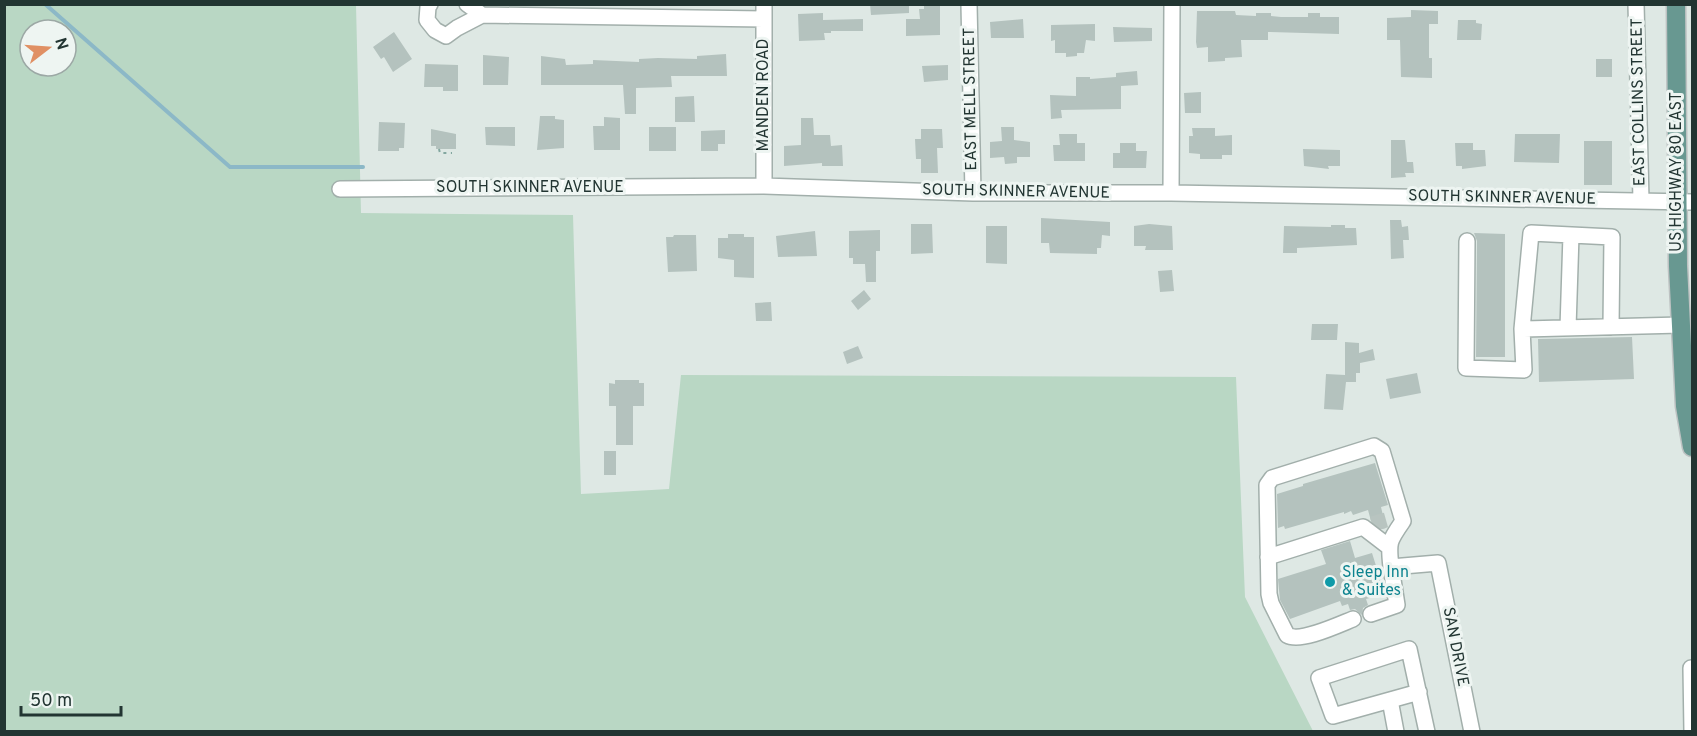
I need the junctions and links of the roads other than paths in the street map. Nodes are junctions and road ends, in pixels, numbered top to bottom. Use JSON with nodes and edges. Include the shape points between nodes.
{"nodes":[{"id":1,"x":430,"y":4,"type":"edge"},
{"id":2,"x":467,"y":4,"type":"edge"},
{"id":3,"x":969,"y":4,"type":"edge"},
{"id":4,"x":1172,"y":4,"type":"edge"},
{"id":5,"x":1636,"y":4,"type":"edge"},
{"id":6,"x":1676,"y":4,"type":"edge"},
{"id":7,"x":764,"y":12,"type":"edge"},
{"id":8,"x":482,"y":15,"type":"junction"},
{"id":9,"x":764,"y":186,"type":"junction"},
{"id":10,"x":340,"y":189,"type":"dead end"},
{"id":11,"x":972,"y":193,"type":"junction"},
{"id":12,"x":1170,"y":193,"type":"junction"},
{"id":13,"x":1641,"y":200,"type":"junction"},
{"id":14,"x":1685,"y":202,"type":"edge"},
{"id":15,"x":1570,"y":235,"type":"junction"},
{"id":16,"x":1467,"y":241,"type":"dead end"},
{"id":17,"x":1681,"y":325,"type":"junction"},
{"id":18,"x":1611,"y":327,"type":"junction"},
{"id":19,"x":1569,"y":328,"type":"junction"},
{"id":20,"x":1522,"y":329,"type":"junction"},
{"id":21,"x":1692,"y":447,"type":"edge"},
{"id":22,"x":1401,"y":515,"type":"junction"},
{"id":23,"x":1374,"y":524,"type":"junction"},
{"id":24,"x":1389,"y":547,"type":"junction"},
{"id":25,"x":1268,"y":557,"type":"junction"},
{"id":26,"x":1391,"y":567,"type":"junction"},
{"id":27,"x":1371,"y":614,"type":"dead end"},
{"id":28,"x":1353,"y":620,"type":"dead end"},
{"id":29,"x":1691,"y":668,"type":"edge"},
{"id":30,"x":1419,"y":692,"type":"junction"},
{"id":31,"x":1390,"y":700,"type":"junction"},
{"id":32,"x":1396,"y":732,"type":"edge"},
{"id":33,"x":1427,"y":732,"type":"edge"},
{"id":34,"x":1472,"y":732,"type":"edge"},
{"id":35,"x":1692,"y":732,"type":"edge"}],
"edges":[{"from":1,"to":8,"type":"street","via":[[427,20],[446,36]]},
{"from":2,"to":8,"type":"street"},
{"from":3,"to":11,"type":"street","name":"EAST MELL STREET"},
{"from":4,"to":12,"type":"street"},
{"from":5,"to":13,"type":"street","name":"EAST COLLINS STREET"},
{"from":6,"to":14,"type":"main road","name":"US HIGHWAY 80 EAST"},
{"from":7,"to":8,"type":"street"},
{"from":7,"to":9,"type":"street","name":"MANDEN ROAD"},
{"from":9,"to":10,"type":"street","name":"SOUTH SKINNER AVENUE"},
{"from":9,"to":11,"type":"street","name":"SOUTH SKINNER AVENUE"},
{"from":11,"to":12,"type":"street","name":"SOUTH SKINNER AVENUE"},
{"from":12,"to":13,"type":"street","name":"SOUTH SKINNER AVENUE"},
{"from":13,"to":14,"type":"street","name":"SOUTH SKINNER AVENUE"},
{"from":14,"to":17,"type":"main road","name":"US HIGHWAY 80 EAST","via":[[1677,266]]},
{"from":15,"to":18,"type":"street","via":[[1612,237]]},
{"from":15,"to":19,"type":"street"},
{"from":15,"to":20,"type":"street","via":[[1531,232]]},
{"from":16,"to":20,"type":"street","via":[[1466,368],[1524,370]]},
{"from":17,"to":18,"type":"street"},
{"from":17,"to":21,"type":"main road","name":"US HIGHWAY 80 EAST","via":[[1685,406]]},
{"from":18,"to":19,"type":"street"},
{"from":19,"to":20,"type":"street"},
{"from":22,"to":23,"type":"street"},
{"from":22,"to":24,"type":"street","via":[[1403,521]]},
{"from":22,"to":25,"type":"street","via":[[1382,451],[1374,446],[1272,478],[1267,485]]},
{"from":23,"to":24,"type":"street"},
{"from":23,"to":25,"type":"street"},
{"from":24,"to":26,"type":"street"},
{"from":25,"to":28,"type":"street","via":[[1269,594],[1291,638]]},
{"from":26,"to":27,"type":"street","via":[[1397,605]]},
{"from":26,"to":34,"type":"street","name":"SAN DRIVE","via":[[1438,563]]},
{"from":29,"to":35,"type":"street"},
{"from":30,"to":31,"type":"street"},
{"from":30,"to":31,"type":"street","via":[[1409,649],[1319,678],[1333,716]]},
{"from":30,"to":33,"type":"street"},
{"from":31,"to":32,"type":"street"}]}
